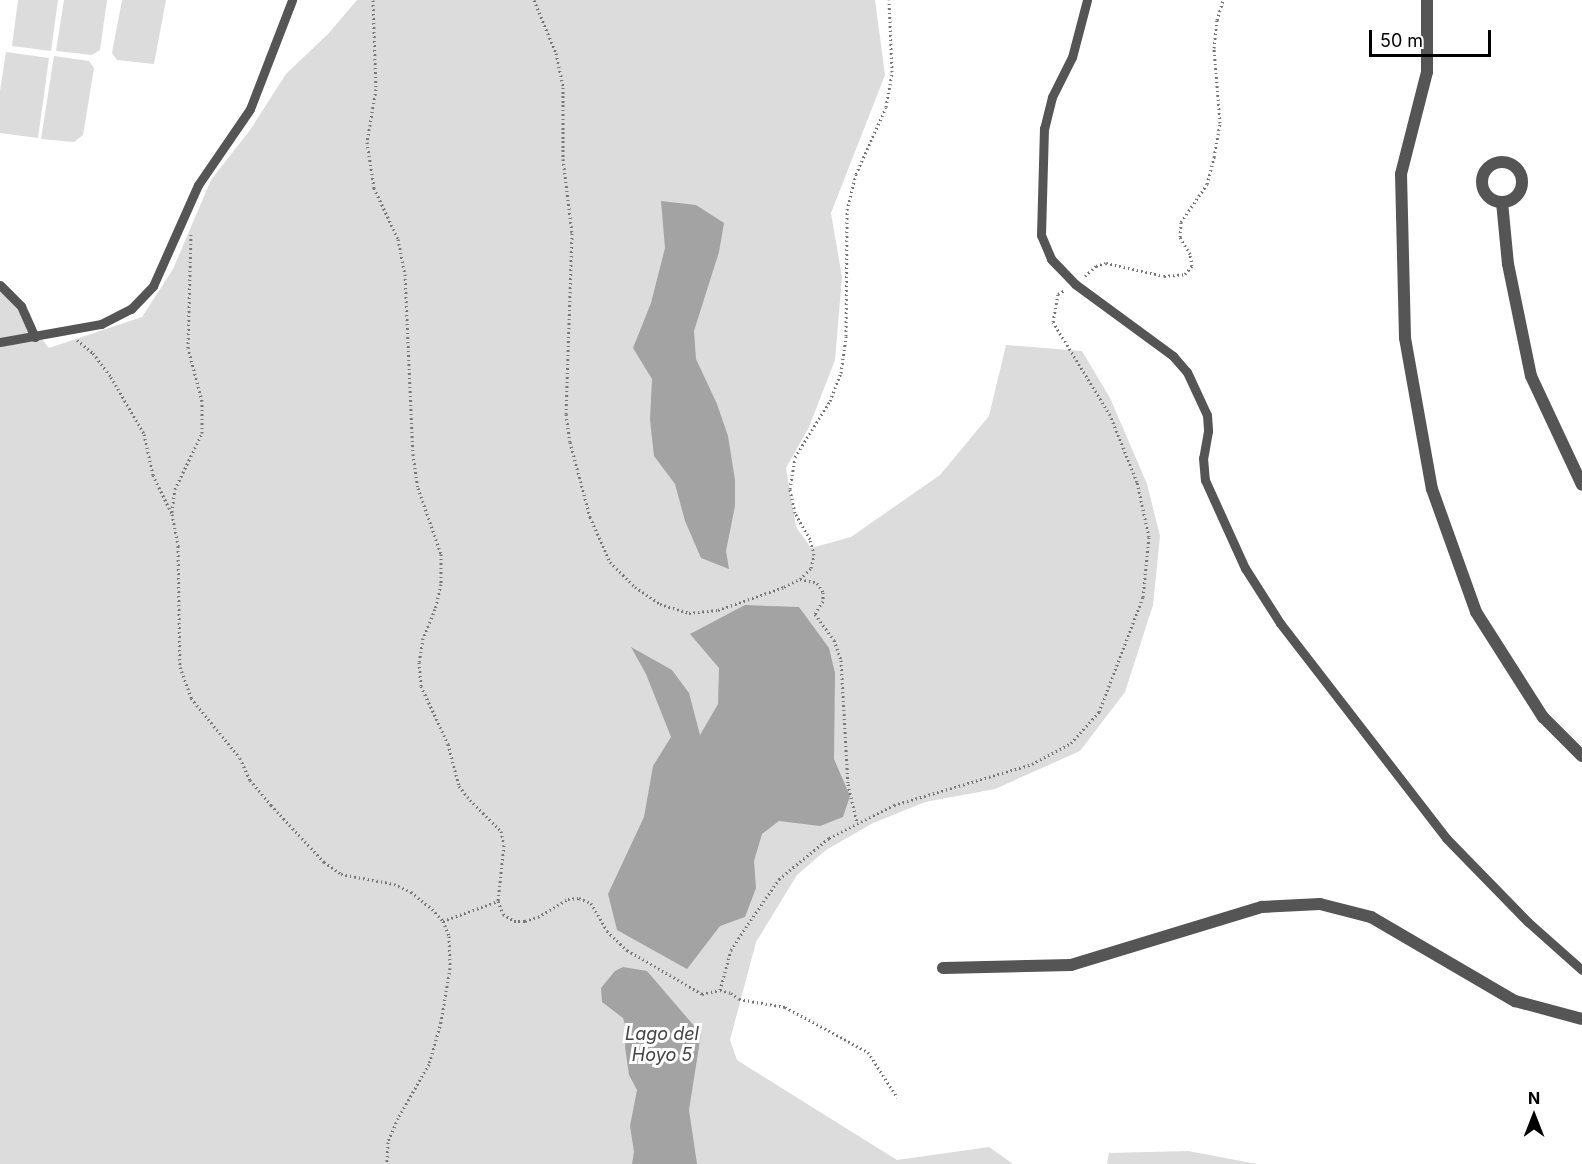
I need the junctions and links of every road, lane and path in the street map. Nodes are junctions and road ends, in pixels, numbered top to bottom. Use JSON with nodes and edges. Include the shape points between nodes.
{"nodes":[{"id":1,"x":292,"y":0,"type":"edge"},
{"id":2,"x":373,"y":0,"type":"edge"},
{"id":3,"x":534,"y":0,"type":"edge"},
{"id":4,"x":889,"y":0,"type":"edge"},
{"id":5,"x":1087,"y":0,"type":"edge"},
{"id":6,"x":1223,"y":0,"type":"edge"},
{"id":7,"x":1427,"y":0,"type":"edge"},
{"id":8,"x":1502,"y":202,"type":"dead end"},
{"id":9,"x":189,"y":207,"type":"junction"},
{"id":10,"x":1075,"y":284,"type":"junction"},
{"id":11,"x":0,"y":285,"type":"edge"},
{"id":12,"x":66,"y":331,"type":"junction"},
{"id":13,"x":35,"y":337,"type":"junction"},
{"id":14,"x":0,"y":342,"type":"edge"},
{"id":15,"x":1582,"y":485,"type":"edge"},
{"id":16,"x":172,"y":514,"type":"junction"},
{"id":17,"x":800,"y":579,"type":"junction"},
{"id":18,"x":1582,"y":756,"type":"edge"},
{"id":19,"x":857,"y":824,"type":"junction"},
{"id":20,"x":498,"y":901,"type":"junction"},
{"id":21,"x":443,"y":921,"type":"junction"},
{"id":22,"x":943,"y":968,"type":"dead end"},
{"id":23,"x":1582,"y":970,"type":"edge"},
{"id":24,"x":720,"y":990,"type":"junction"},
{"id":25,"x":1582,"y":1019,"type":"edge"},
{"id":26,"x":897,"y":1097,"type":"dead end"},
{"id":27,"x":387,"y":1164,"type":"edge"}],
"edges":[{"from":1,"to":9,"type":"lane","via":[[250,109],[198,185]]},
{"from":2,"to":20,"type":"path","via":[[376,88],[367,141],[374,188],[398,239],[405,274],[413,454],[418,488],[441,554],[441,584],[419,662],[421,686],[448,744],[459,786],[501,831],[504,845]]},
{"from":3,"to":17,"type":"path","via":[[556,53],[563,87],[563,159],[572,233],[566,414],[590,517],[610,562],[635,587],[660,604],[689,613],[718,610]]},
{"from":4,"to":17,"type":"path","via":[[892,72],[886,107],[856,174],[847,210],[846,336],[841,373],[830,401],[795,457],[793,468],[790,489],[795,513],[814,555],[811,568]]},
{"from":5,"to":10,"type":"lane","via":[[1072,57],[1052,97],[1044,128],[1040,205],[1041,236],[1051,259]]},
{"from":6,"to":10,"type":"path","via":[[1214,48],[1220,123],[1214,157],[1207,184],[1181,222],[1180,237],[1192,266],[1185,274],[1164,276],[1106,263],[1096,266]]},
{"from":7,"to":18,"type":"street","via":[[1427,72],[1401,174],[1405,338],[1432,489],[1476,612],[1543,717]]},
{"from":8,"to":15,"type":"street","via":[[1508,264],[1531,376]]},
{"from":9,"to":12,"type":"lane","via":[[153,286],[131,309],[101,324]]},
{"from":9,"to":16,"type":"path","via":[[188,348],[202,401],[202,433],[175,489]]},
{"from":10,"to":19,"type":"path","via":[[1058,294],[1053,322],[1110,415],[1137,482],[1149,537],[1143,597],[1121,660],[1099,712],[1071,743],[1032,764],[894,805]]},
{"from":10,"to":23,"type":"lane","via":[[1166,350],[1187,372],[1207,414],[1205,480],[1245,568],[1280,623],[1446,838],[1528,922]]},
{"from":11,"to":13,"type":"lane","via":[[21,306]]},
{"from":12,"to":13,"type":"lane"},
{"from":12,"to":16,"type":"path","via":[[93,353],[111,377],[144,434],[153,475]]},
{"from":13,"to":14,"type":"lane"},
{"from":16,"to":21,"type":"path","via":[[178,546],[180,668],[191,698],[240,758],[250,780],[324,862],[341,873],[394,884],[411,892]]},
{"from":17,"to":19,"type":"path","via":[[818,583],[823,592],[823,601],[815,614],[834,640],[841,660],[848,784]]},
{"from":19,"to":24,"type":"path","via":[[829,838],[779,879],[731,950]]},
{"from":20,"to":21,"type":"path"},
{"from":20,"to":24,"type":"path","via":[[503,914],[514,921],[525,921],[568,899],[579,898],[591,903],[607,931],[627,950],[702,994]]},
{"from":21,"to":27,"type":"path","via":[[449,936],[450,968],[441,1022],[429,1064],[388,1142]]},
{"from":22,"to":25,"type":"street","via":[[1071,965],[1262,907],[1320,904],[1371,917],[1515,1001]]},
{"from":24,"to":26,"type":"path","via":[[739,999],[785,1006],[868,1052]]}]}
